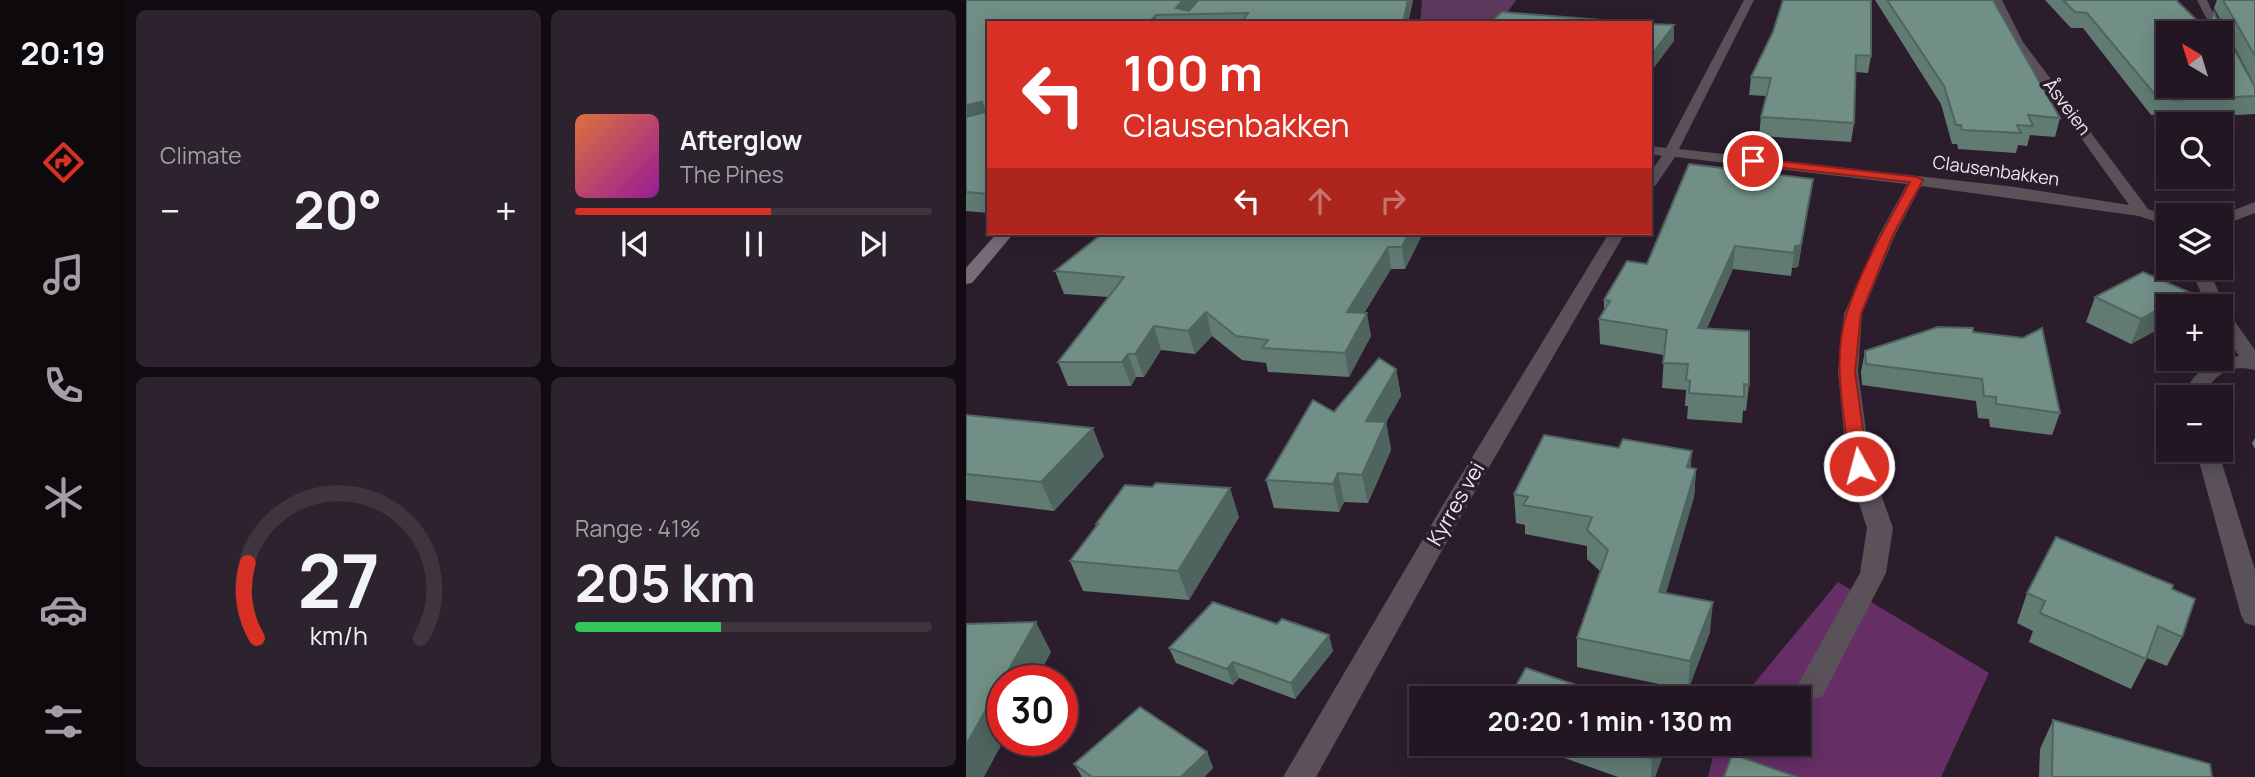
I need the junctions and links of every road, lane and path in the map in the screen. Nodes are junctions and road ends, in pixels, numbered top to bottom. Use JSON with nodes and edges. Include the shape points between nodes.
{"nodes":[{"id":1,"x":1749,"y":0,"type":"edge"},
{"id":2,"x":1997,"y":0,"type":"edge"},
{"id":3,"x":2202,"y":0,"type":"edge"},
{"id":4,"x":2213,"y":21,"type":"edge"},
{"id":5,"x":1652,"y":150,"type":"edge"},
{"id":6,"x":1671,"y":152,"type":"junction"},
{"id":7,"x":1652,"y":180,"type":"edge"},
{"id":8,"x":1917,"y":180,"type":"junction"},
{"id":9,"x":2255,"y":207,"type":"edge"},
{"id":10,"x":2142,"y":212,"type":"junction"},
{"id":11,"x":2233,"y":216,"type":"edge"},
{"id":12,"x":2156,"y":217,"type":"edge"},
{"id":13,"x":1004,"y":235,"type":"edge"},
{"id":14,"x":1616,"y":235,"type":"edge"},
{"id":15,"x":966,"y":279,"type":"edge"},
{"id":16,"x":2233,"y":333,"type":"edge"},
{"id":17,"x":2253,"y":362,"type":"edge"},
{"id":18,"x":2198,"y":385,"type":"edge"},
{"id":19,"x":2210,"y":462,"type":"edge"},
{"id":20,"x":2255,"y":615,"type":"edge"},
{"id":21,"x":1811,"y":688,"type":"dead end"},
{"id":22,"x":1299,"y":777,"type":"edge"}],
"edges":[{"from":1,"to":6,"type":"street"},
{"from":2,"to":10,"type":"street","name":"Åsveien","via":[[2018,43]]},
{"from":3,"to":4,"type":"street"},
{"from":5,"to":6,"type":"street","name":"Clausenbakken"},
{"from":6,"to":7,"type":"street"},
{"from":6,"to":8,"type":"street","name":"Clausenbakken"},
{"from":8,"to":10,"type":"street","name":"Clausenbakken"},
{"from":8,"to":21,"type":"street","via":[[1853,314],[1848,372],[1859,466],[1880,528],[1873,573]]},
{"from":9,"to":11,"type":"street"},
{"from":10,"to":12,"type":"street","name":"Clausenbakken"},
{"from":13,"to":15,"type":"main road"},
{"from":14,"to":22,"type":"street","name":"Kyrres vei"},
{"from":16,"to":17,"type":"street"},
{"from":17,"to":18,"type":"street","via":[[2227,363],[2202,375]]},
{"from":19,"to":20,"type":"street"}]}
